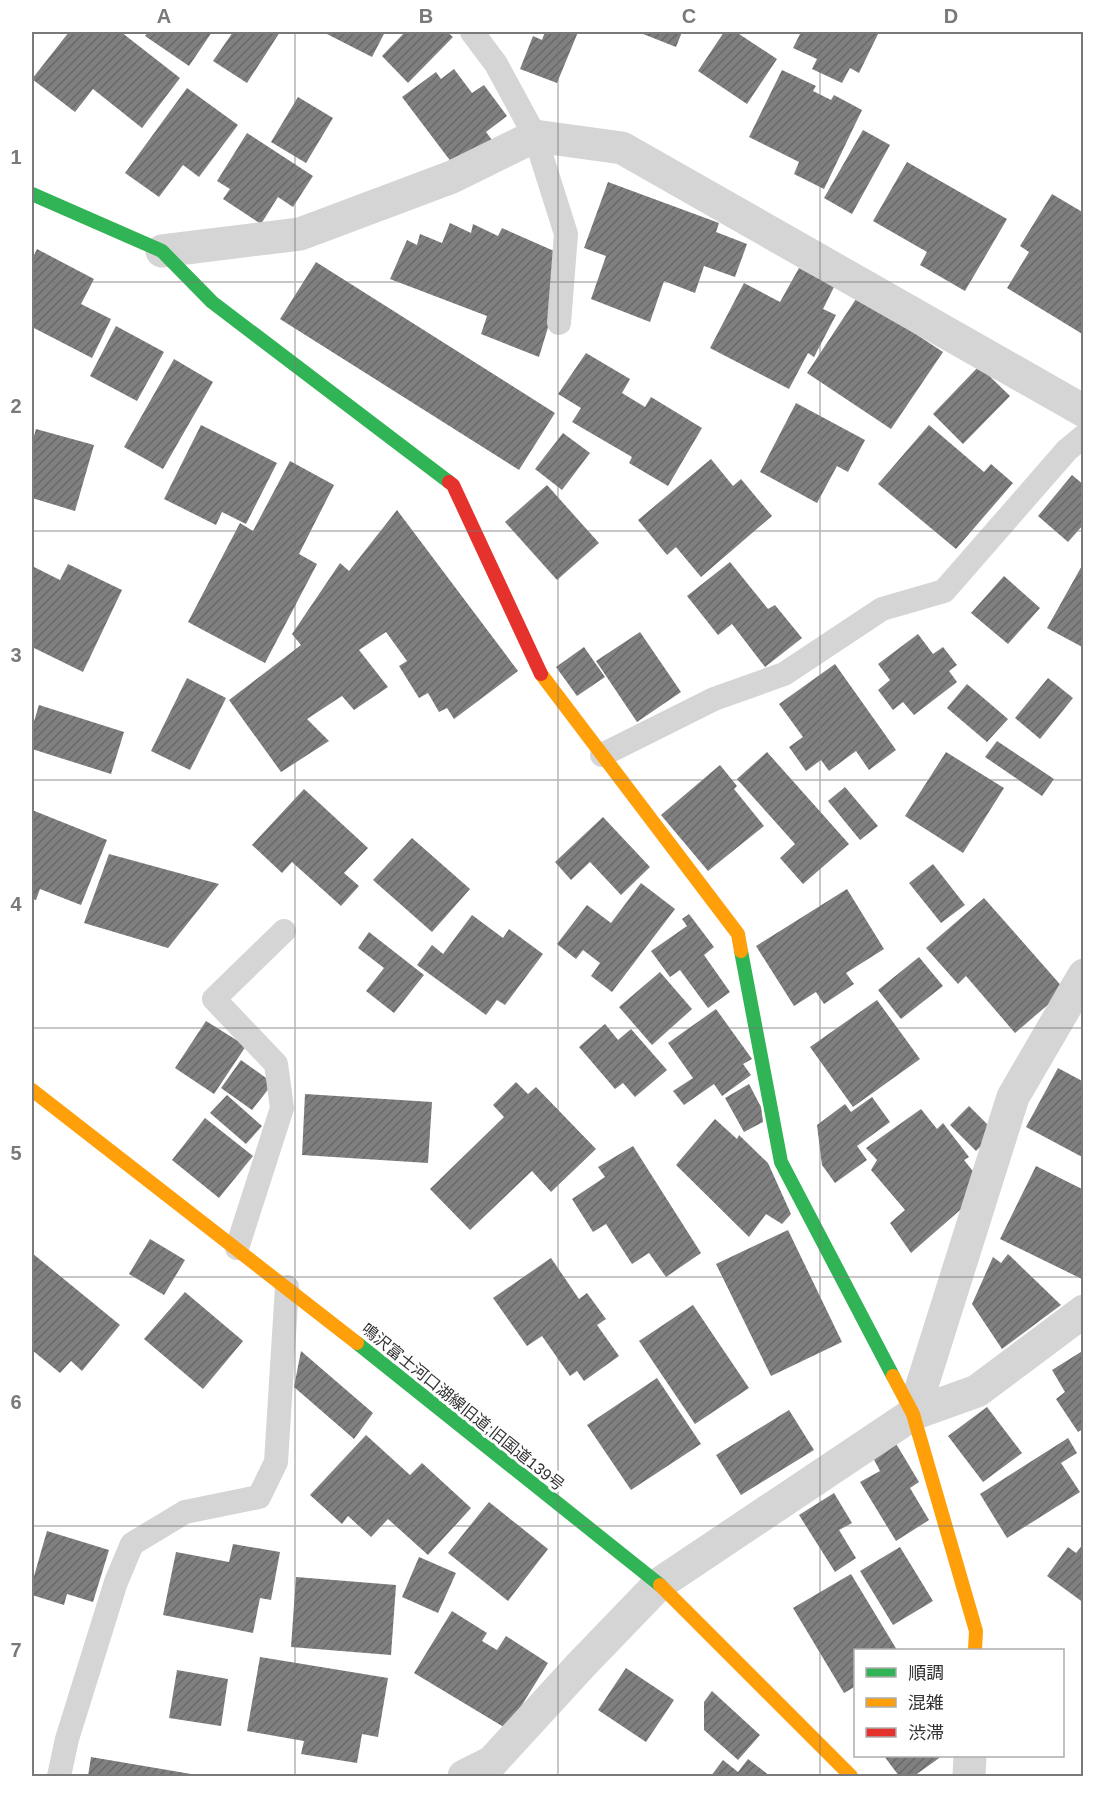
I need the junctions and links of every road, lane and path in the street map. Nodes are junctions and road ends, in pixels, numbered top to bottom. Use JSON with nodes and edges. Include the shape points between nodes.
{"nodes":[{"id":1,"x":472,"y":32,"type":"edge"},
{"id":2,"x":535,"y":136,"type":"junction"},
{"id":3,"x":32,"y":194,"type":"edge"},
{"id":4,"x":162,"y":251,"type":"junction"},
{"id":5,"x":559,"y":323,"type":"dead end"},
{"id":6,"x":1083,"y":411,"type":"edge"},
{"id":7,"x":1083,"y":436,"type":"edge"},
{"id":8,"x":602,"y":755,"type":"junction"},
{"id":9,"x":284,"y":931,"type":"dead end"},
{"id":10,"x":1083,"y":975,"type":"edge"},
{"id":11,"x":32,"y":1090,"type":"edge"},
{"id":12,"x":237,"y":1248,"type":"junction"},
{"id":13,"x":287,"y":1287,"type":"junction"},
{"id":14,"x":1083,"y":1311,"type":"edge"},
{"id":15,"x":913,"y":1414,"type":"junction"},
{"id":16,"x":659,"y":1584,"type":"junction"},
{"id":17,"x":975,"y":1649,"type":"edge"},
{"id":18,"x":970,"y":1757,"type":"edge"},
{"id":19,"x":59,"y":1776,"type":"edge"},
{"id":20,"x":464,"y":1776,"type":"edge"},
{"id":21,"x":851,"y":1776,"type":"edge"},
{"id":22,"x":969,"y":1776,"type":"edge"}],
"edges":[{"from":1,"to":2,"type":"lane","via":[[496,64]]},
{"from":2,"to":4,"type":"street","via":[[452,177],[300,234]]},
{"from":2,"to":5,"type":"lane","via":[[566,234]]},
{"from":2,"to":6,"type":"street","via":[[622,148]]},
{"from":3,"to":4,"type":"street"},
{"from":4,"to":8,"type":"street","via":[[212,302],[453,485],[543,678]]},
{"from":7,"to":8,"type":"lane","via":[[944,591],[882,609],[784,674],[714,699]]},
{"from":8,"to":15,"type":"street","via":[[738,933],[781,1162]]},
{"from":9,"to":12,"type":"lane","via":[[214,999],[276,1064],[282,1108]]},
{"from":10,"to":15,"type":"street","via":[[1013,1097]]},
{"from":11,"to":12,"type":"street","name":"鳴沢富士河口湖線旧道;旧国道139号"},
{"from":12,"to":13,"type":"street","name":"鳴沢富士河口湖線旧道;旧国道139号"},
{"from":13,"to":16,"type":"street","name":"鳴沢富士河口湖線旧道;旧国道139号"},
{"from":13,"to":19,"type":"lane","via":[[276,1462],[259,1497],[185,1512],[132,1544],[116,1582],[70,1728]]},
{"from":14,"to":15,"type":"street","via":[[977,1391]]},
{"from":15,"to":16,"type":"street"},
{"from":15,"to":17,"type":"street","via":[[976,1631]]},
{"from":16,"to":20,"type":"street","via":[[492,1762]]},
{"from":16,"to":21,"type":"street","name":"鳴沢富士河口湖線旧道;旧国道139号"},
{"from":18,"to":22,"type":"street"}]}
